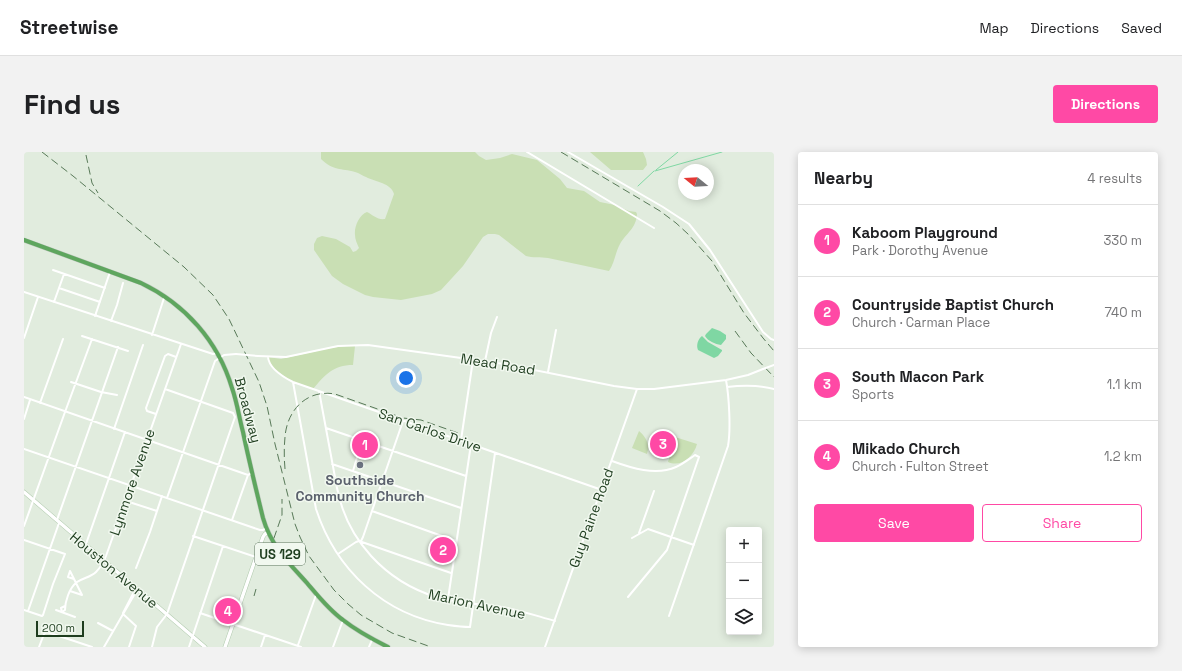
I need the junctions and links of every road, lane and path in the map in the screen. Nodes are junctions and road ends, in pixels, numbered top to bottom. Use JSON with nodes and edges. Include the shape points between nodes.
{"nodes":[{"id":1,"x":527,"y":152,"type":"edge"},
{"id":2,"x":568,"y":152,"type":"edge"},
{"id":3,"x":654,"y":228,"type":"dead end"},
{"id":4,"x":24,"y":240,"type":"edge"},
{"id":5,"x":53,"y":270,"type":"dead end"},
{"id":6,"x":110,"y":272,"type":"junction"},
{"id":7,"x":64,"y":274,"type":"junction"},
{"id":8,"x":123,"y":283,"type":"dead end"},
{"id":9,"x":59,"y":288,"type":"junction"},
{"id":10,"x":105,"y":288,"type":"junction"},
{"id":11,"x":24,"y":292,"type":"edge"},
{"id":12,"x":38,"y":297,"type":"junction"},
{"id":13,"x":165,"y":297,"type":"junction"},
{"id":14,"x":54,"y":302,"type":"junction"},
{"id":15,"x":100,"y":302,"type":"junction"},
{"id":16,"x":95,"y":316,"type":"junction"},
{"id":17,"x":497,"y":317,"type":"dead end"},
{"id":18,"x":111,"y":321,"type":"junction"},
{"id":19,"x":556,"y":330,"type":"dead end"},
{"id":20,"x":152,"y":335,"type":"junction"},
{"id":21,"x":82,"y":336,"type":"dead end"},
{"id":22,"x":24,"y":338,"type":"edge"},
{"id":23,"x":63,"y":339,"type":"dead end"},
{"id":24,"x":92,"y":339,"type":"junction"},
{"id":25,"x":774,"y":340,"type":"edge"},
{"id":26,"x":181,"y":344,"type":"junction"},
{"id":27,"x":143,"y":346,"type":"dead end"},
{"id":28,"x":118,"y":347,"type":"junction"},
{"id":29,"x":128,"y":351,"type":"dead end"},
{"id":30,"x":217,"y":353,"type":"junction"},
{"id":31,"x":176,"y":357,"type":"junction"},
{"id":32,"x":268,"y":357,"type":"junction"},
{"id":33,"x":220,"y":358,"type":"junction"},
{"id":34,"x":473,"y":360,"type":"junction"},
{"id":35,"x":485,"y":361,"type":"junction"},
{"id":36,"x":774,"y":365,"type":"edge"},
{"id":37,"x":548,"y":373,"type":"junction"},
{"id":38,"x":726,"y":380,"type":"junction"},
{"id":39,"x":71,"y":382,"type":"dead end"},
{"id":40,"x":292,"y":382,"type":"junction"},
{"id":41,"x":76,"y":384,"type":"junction"},
{"id":42,"x":727,"y":387,"type":"junction"},
{"id":43,"x":774,"y":388,"type":"edge"},
{"id":44,"x":165,"y":389,"type":"junction"},
{"id":45,"x":637,"y":390,"type":"junction"},
{"id":46,"x":319,"y":391,"type":"junction"},
{"id":47,"x":101,"y":392,"type":"junction"},
{"id":48,"x":117,"y":395,"type":"dead end"},
{"id":49,"x":24,"y":398,"type":"edge"},
{"id":50,"x":30,"y":400,"type":"junction"},
{"id":51,"x":201,"y":402,"type":"junction"},
{"id":52,"x":40,"y":403,"type":"junction"},
{"id":53,"x":65,"y":412,"type":"junction"},
{"id":54,"x":156,"y":414,"type":"junction"},
{"id":55,"x":237,"y":417,"type":"junction"},
{"id":56,"x":24,"y":419,"type":"edge"},
{"id":57,"x":403,"y":420,"type":"junction"},
{"id":58,"x":91,"y":421,"type":"junction"},
{"id":59,"x":114,"y":428,"type":"junction"},
{"id":60,"x":326,"y":428,"type":"junction"},
{"id":61,"x":125,"y":432,"type":"junction"},
{"id":62,"x":147,"y":440,"type":"junction"},
{"id":63,"x":362,"y":440,"type":"junction"},
{"id":64,"x":461,"y":440,"type":"junction"},
{"id":65,"x":471,"y":444,"type":"junction"},
{"id":66,"x":24,"y":449,"type":"edge"},
{"id":67,"x":393,"y":451,"type":"junction"},
{"id":68,"x":183,"y":452,"type":"junction"},
{"id":69,"x":495,"y":453,"type":"junction"},
{"id":70,"x":49,"y":457,"type":"junction"},
{"id":71,"x":612,"y":461,"type":"junction"},
{"id":72,"x":218,"y":464,"type":"junction"},
{"id":73,"x":332,"y":464,"type":"junction"},
{"id":74,"x":75,"y":467,"type":"junction"},
{"id":75,"x":353,"y":471,"type":"junction"},
{"id":76,"x":250,"y":474,"type":"junction"},
{"id":77,"x":466,"y":476,"type":"junction"},
{"id":78,"x":109,"y":478,"type":"junction"},
{"id":79,"x":382,"y":481,"type":"junction"},
{"id":80,"x":131,"y":486,"type":"junction"},
{"id":81,"x":602,"y":490,"type":"junction"},
{"id":82,"x":654,"y":491,"type":"dead end"},
{"id":83,"x":24,"y":492,"type":"edge"},
{"id":84,"x":162,"y":496,"type":"junction"},
{"id":85,"x":167,"y":498,"type":"junction"},
{"id":86,"x":33,"y":500,"type":"junction"},
{"id":87,"x":126,"y":501,"type":"junction"},
{"id":88,"x":461,"y":508,"type":"junction"},
{"id":89,"x":202,"y":510,"type":"junction"},
{"id":90,"x":372,"y":511,"type":"junction"},
{"id":91,"x":157,"y":512,"type":"junction"},
{"id":92,"x":232,"y":520,"type":"junction"},
{"id":93,"x":58,"y":522,"type":"junction"},
{"id":94,"x":24,"y":526,"type":"edge"},
{"id":95,"x":266,"y":528,"type":"junction"},
{"id":96,"x":268,"y":533,"type":"junction"},
{"id":97,"x":638,"y":535,"type":"junction"},
{"id":98,"x":193,"y":536,"type":"junction"},
{"id":99,"x":672,"y":537,"type":"junction"},
{"id":100,"x":632,"y":538,"type":"dead end"},
{"id":101,"x":24,"y":540,"type":"edge"},
{"id":102,"x":359,"y":541,"type":"junction"},
{"id":103,"x":456,"y":541,"type":"junction"},
{"id":104,"x":85,"y":545,"type":"junction"},
{"id":105,"x":694,"y":545,"type":"junction"},
{"id":106,"x":223,"y":546,"type":"junction"},
{"id":107,"x":50,"y":549,"type":"junction"},
{"id":108,"x":337,"y":554,"type":"junction"},
{"id":109,"x":256,"y":557,"type":"junction"},
{"id":110,"x":103,"y":561,"type":"junction"},
{"id":111,"x":136,"y":568,"type":"dead end"},
{"id":112,"x":452,"y":573,"type":"junction"},
{"id":113,"x":74,"y":579,"type":"dead end"},
{"id":114,"x":76,"y":583,"type":"junction"},
{"id":115,"x":136,"y":589,"type":"junction"},
{"id":116,"x":70,"y":591,"type":"junction"},
{"id":117,"x":316,"y":594,"type":"junction"},
{"id":118,"x":628,"y":597,"type":"dead end"},
{"id":119,"x":448,"y":599,"type":"junction"},
{"id":120,"x":473,"y":603,"type":"junction"},
{"id":121,"x":24,"y":610,"type":"edge"},
{"id":122,"x":56,"y":610,"type":"dead end"},
{"id":123,"x":28,"y":611,"type":"junction"},
{"id":124,"x":62,"y":612,"type":"junction"},
{"id":125,"x":200,"y":612,"type":"junction"},
{"id":126,"x":123,"y":614,"type":"junction"},
{"id":127,"x":167,"y":614,"type":"junction"},
{"id":128,"x":669,"y":616,"type":"dead end"},
{"id":129,"x":75,"y":617,"type":"dead end"},
{"id":130,"x":343,"y":620,"type":"junction"},
{"id":131,"x":554,"y":621,"type":"junction"},
{"id":132,"x":98,"y":623,"type":"dead end"},
{"id":133,"x":233,"y":624,"type":"junction"},
{"id":134,"x":113,"y":631,"type":"junction"},
{"id":135,"x":265,"y":635,"type":"junction"},
{"id":136,"x":192,"y":636,"type":"junction"},
{"id":137,"x":372,"y":639,"type":"junction"},
{"id":138,"x":297,"y":646,"type":"edge"},
{"id":139,"x":39,"y":647,"type":"edge"},
{"id":140,"x":92,"y":647,"type":"edge"},
{"id":141,"x":104,"y":647,"type":"edge"},
{"id":142,"x":129,"y":647,"type":"edge"},
{"id":143,"x":152,"y":647,"type":"edge"},
{"id":144,"x":189,"y":647,"type":"edge"},
{"id":145,"x":204,"y":647,"type":"edge"},
{"id":146,"x":225,"y":647,"type":"edge"},
{"id":147,"x":261,"y":647,"type":"edge"},
{"id":148,"x":301,"y":647,"type":"edge"},
{"id":149,"x":333,"y":647,"type":"edge"},
{"id":150,"x":369,"y":647,"type":"edge"},
{"id":151,"x":388,"y":647,"type":"edge"},
{"id":152,"x":545,"y":647,"type":"edge"}],
"edges":[{"from":1,"to":3,"type":"street"},
{"from":2,"to":25,"type":"street","via":[[689,224],[710,250],[762,332]]},
{"from":4,"to":6,"type":"main road","name":"Broadway","number":"US 129"},
{"from":5,"to":7,"type":"street"},
{"from":6,"to":10,"type":"street"},
{"from":6,"to":13,"type":"main road","name":"Broadway","number":"US 129","via":[[141,283]]},
{"from":7,"to":9,"type":"street"},
{"from":7,"to":10,"type":"street"},
{"from":8,"to":18,"type":"street"},
{"from":9,"to":14,"type":"street"},
{"from":9,"to":15,"type":"street"},
{"from":10,"to":15,"type":"street"},
{"from":11,"to":12,"type":"street"},
{"from":12,"to":14,"type":"street"},
{"from":12,"to":22,"type":"street"},
{"from":13,"to":20,"type":"street"},
{"from":13,"to":30,"type":"main road","name":"Broadway","number":"US 129","via":[[195,322]]},
{"from":14,"to":16,"type":"street"},
{"from":15,"to":16,"type":"street"},
{"from":16,"to":18,"type":"street"},
{"from":17,"to":35,"type":"street"},
{"from":18,"to":20,"type":"street"},
{"from":19,"to":37,"type":"street"},
{"from":20,"to":26,"type":"street"},
{"from":21,"to":24,"type":"street"},
{"from":23,"to":52,"type":"street"},
{"from":24,"to":28,"type":"street"},
{"from":24,"to":41,"type":"street"},
{"from":26,"to":30,"type":"street"},
{"from":26,"to":31,"type":"street","name":"Lynmore Avenue"},
{"from":27,"to":59,"type":"street"},
{"from":28,"to":29,"type":"street"},
{"from":28,"to":47,"type":"street"},
{"from":30,"to":33,"type":"main road","name":"Broadway","number":"US 129"},
{"from":31,"to":44,"type":"street","name":"Lynmore Avenue"},
{"from":31,"to":54,"type":"street","via":[[168,354],[165,356],[146,408],[147,411]]},
{"from":32,"to":33,"type":"street","name":"Mead Road","bridge":true,"via":[[236,354]]},
{"from":32,"to":34,"type":"street","name":"Mead Road","via":[[286,357],[360,344]]},
{"from":32,"to":40,"type":"street","name":"San Carlos Drive","via":[[270,365]]},
{"from":33,"to":51,"type":"street","via":[[215,361]]},
{"from":33,"to":55,"type":"main road","name":"Broadway","number":"US 129","via":[[232,387]]},
{"from":34,"to":35,"type":"street","name":"Mead Road"},
{"from":34,"to":64,"type":"street"},
{"from":35,"to":37,"type":"street","name":"Mead Road"},
{"from":36,"to":38,"type":"street","name":"Mead Road","bridge":true},
{"from":37,"to":45,"type":"street","name":"Mead Road"},
{"from":38,"to":42,"type":"street"},
{"from":38,"to":45,"type":"street","name":"Mead Road"},
{"from":39,"to":41,"type":"street"},
{"from":40,"to":46,"type":"street","name":"San Carlos Drive"},
{"from":40,"to":108,"type":"street","via":[[316,509]]},
{"from":41,"to":47,"type":"street"},
{"from":41,"to":53,"type":"street"},
{"from":42,"to":43,"type":"street"},
{"from":42,"to":105,"type":"street","via":[[729,443]]},
{"from":44,"to":51,"type":"street"},
{"from":44,"to":54,"type":"street","name":"Lynmore Avenue"},
{"from":45,"to":71,"type":"street","name":"Guy Paine Road"},
{"from":46,"to":57,"type":"street","name":"San Carlos Drive"},
{"from":46,"to":60,"type":"street","name":"Marion Avenue"},
{"from":47,"to":48,"type":"street"},
{"from":47,"to":58,"type":"street"},
{"from":49,"to":50,"type":"street"},
{"from":50,"to":52,"type":"street"},
{"from":50,"to":56,"type":"street"},
{"from":51,"to":55,"type":"street","via":[[233,413]]},
{"from":51,"to":68,"type":"street"},
{"from":52,"to":53,"type":"street"},
{"from":53,"to":58,"type":"street"},
{"from":53,"to":70,"type":"street"},
{"from":54,"to":62,"type":"street","name":"Lynmore Avenue"},
{"from":55,"to":72,"type":"street"},
{"from":55,"to":76,"type":"main road","name":"Broadway","number":"US 129"},
{"from":57,"to":64,"type":"street","name":"San Carlos Drive"},
{"from":57,"to":67,"type":"street"},
{"from":58,"to":59,"type":"street"},
{"from":58,"to":74,"type":"street"},
{"from":59,"to":61,"type":"street"},
{"from":60,"to":63,"type":"street"},
{"from":60,"to":73,"type":"street","name":"Marion Avenue"},
{"from":61,"to":62,"type":"street"},
{"from":61,"to":78,"type":"street"},
{"from":62,"to":68,"type":"street"},
{"from":62,"to":80,"type":"street","name":"Lynmore Avenue"},
{"from":63,"to":67,"type":"street"},
{"from":63,"to":75,"type":"street"},
{"from":64,"to":65,"type":"street","name":"San Carlos Drive"},
{"from":65,"to":69,"type":"street","name":"San Carlos Drive"},
{"from":65,"to":77,"type":"street"},
{"from":66,"to":70,"type":"street"},
{"from":67,"to":77,"type":"street"},
{"from":67,"to":79,"type":"street"},
{"from":68,"to":72,"type":"street"},
{"from":68,"to":85,"type":"street"},
{"from":69,"to":81,"type":"street","name":"San Carlos Drive"},
{"from":69,"to":120,"type":"street"},
{"from":70,"to":74,"type":"street"},
{"from":70,"to":86,"type":"street"},
{"from":71,"to":81,"type":"street","name":"Guy Paine Road"},
{"from":71,"to":99,"type":"street","via":[[639,470],[665,470],[676,467],[695,455],[699,457]]},
{"from":72,"to":76,"type":"street"},
{"from":72,"to":89,"type":"street"},
{"from":73,"to":75,"type":"street"},
{"from":73,"to":102,"type":"street","name":"Marion Avenue","via":[[342,508],[349,526]]},
{"from":74,"to":78,"type":"street"},
{"from":74,"to":93,"type":"street"},
{"from":75,"to":79,"type":"street"},
{"from":76,"to":92,"type":"street"},
{"from":76,"to":95,"type":"main road","name":"Broadway","number":"US 129"},
{"from":77,"to":88,"type":"street"},
{"from":78,"to":80,"type":"street"},
{"from":78,"to":104,"type":"street"},
{"from":79,"to":88,"type":"street"},
{"from":79,"to":90,"type":"street"},
{"from":80,"to":84,"type":"street"},
{"from":80,"to":87,"type":"street","name":"Lynmore Avenue"},
{"from":81,"to":131,"type":"street","name":"Guy Paine Road"},
{"from":82,"to":97,"type":"street"},
{"from":83,"to":86,"type":"street","name":"Houston Avenue"},
{"from":84,"to":85,"type":"street"},
{"from":84,"to":91,"type":"street"},
{"from":85,"to":89,"type":"street"},
{"from":86,"to":93,"type":"street","name":"Houston Avenue"},
{"from":86,"to":94,"type":"street"},
{"from":87,"to":91,"type":"street"},
{"from":87,"to":110,"type":"street","name":"Lynmore Avenue"},
{"from":88,"to":103,"type":"street"},
{"from":89,"to":92,"type":"street"},
{"from":89,"to":98,"type":"street"},
{"from":90,"to":102,"type":"street"},
{"from":90,"to":103,"type":"street"},
{"from":91,"to":111,"type":"street"},
{"from":92,"to":95,"type":"street","via":[[262,530]]},
{"from":93,"to":104,"type":"street","name":"Houston Avenue"},
{"from":93,"to":107,"type":"street"},
{"from":95,"to":96,"type":"main road","name":"Broadway","number":"US 129"},
{"from":96,"to":109,"type":"street","via":[[264,535]]},
{"from":96,"to":117,"type":"main road","name":"Broadway","number":"US 129","via":[[282,555]]},
{"from":97,"to":99,"type":"street","via":[[648,529]]},
{"from":97,"to":100,"type":"street"},
{"from":98,"to":106,"type":"street"},
{"from":98,"to":127,"type":"street"},
{"from":99,"to":105,"type":"street"},
{"from":99,"to":118,"type":"street","via":[[667,550]]},
{"from":101,"to":107,"type":"street"},
{"from":102,"to":108,"type":"street"},
{"from":102,"to":112,"type":"street"},
{"from":102,"to":119,"type":"street","name":"Marion Avenue","via":[[372,558],[396,578],[427,594]]},
{"from":103,"to":112,"type":"street"},
{"from":104,"to":110,"type":"street","name":"Houston Avenue"},
{"from":105,"to":128,"type":"street"},
{"from":106,"to":109,"type":"street"},
{"from":106,"to":125,"type":"street"},
{"from":107,"to":123,"type":"street"},
{"from":107,"to":123,"type":"street","via":[[65,554],[43,616]]},
{"from":108,"to":120,"type":"street","via":[[375,594],[414,615],[442,624],[470,627]]},
{"from":109,"to":133,"type":"street"},
{"from":110,"to":114,"type":"street","name":"Lynmore Avenue","via":[[95,573]]},
{"from":110,"to":115,"type":"street","name":"Houston Avenue"},
{"from":112,"to":119,"type":"street"},
{"from":113,"to":114,"type":"street"},
{"from":114,"to":116,"type":"street","name":"Lynmore Avenue"},
{"from":114,"to":116,"type":"street","via":[[82,595]]},
{"from":115,"to":126,"type":"street"},
{"from":115,"to":127,"type":"street","name":"Houston Avenue"},
{"from":116,"to":124,"type":"street","name":"Lynmore Avenue","via":[[65,610]]},
{"from":117,"to":130,"type":"main road","name":"Broadway","number":"US 129"},
{"from":117,"to":138,"type":"street"},
{"from":119,"to":120,"type":"street","name":"Marion Avenue"},
{"from":120,"to":131,"type":"street","name":"Marion Avenue","via":[[514,610]]},
{"from":121,"to":123,"type":"street"},
{"from":122,"to":124,"type":"street"},
{"from":124,"to":129,"type":"street"},
{"from":125,"to":133,"type":"street"},
{"from":125,"to":136,"type":"street"},
{"from":126,"to":134,"type":"street"},
{"from":126,"to":142,"type":"street","via":[[136,626]]},
{"from":127,"to":136,"type":"street","name":"Houston Avenue"},
{"from":127,"to":143,"type":"street","via":[[157,627]]},
{"from":130,"to":137,"type":"main road","name":"Broadway","number":"US 129"},
{"from":130,"to":149,"type":"street"},
{"from":131,"to":152,"type":"street","name":"Guy Paine Road"},
{"from":132,"to":134,"type":"street"},
{"from":133,"to":135,"type":"street"},
{"from":133,"to":146,"type":"street"},
{"from":134,"to":141,"type":"street"},
{"from":135,"to":138,"type":"street"},
{"from":135,"to":147,"type":"street"},
{"from":136,"to":144,"type":"street"},
{"from":136,"to":145,"type":"street","name":"Houston Avenue"},
{"from":137,"to":150,"type":"street"},
{"from":137,"to":151,"type":"main road","name":"Broadway","number":"US 129"},
{"from":138,"to":148,"type":"street"},
{"from":139,"to":140,"type":"street","via":[[47,632]]}]}
